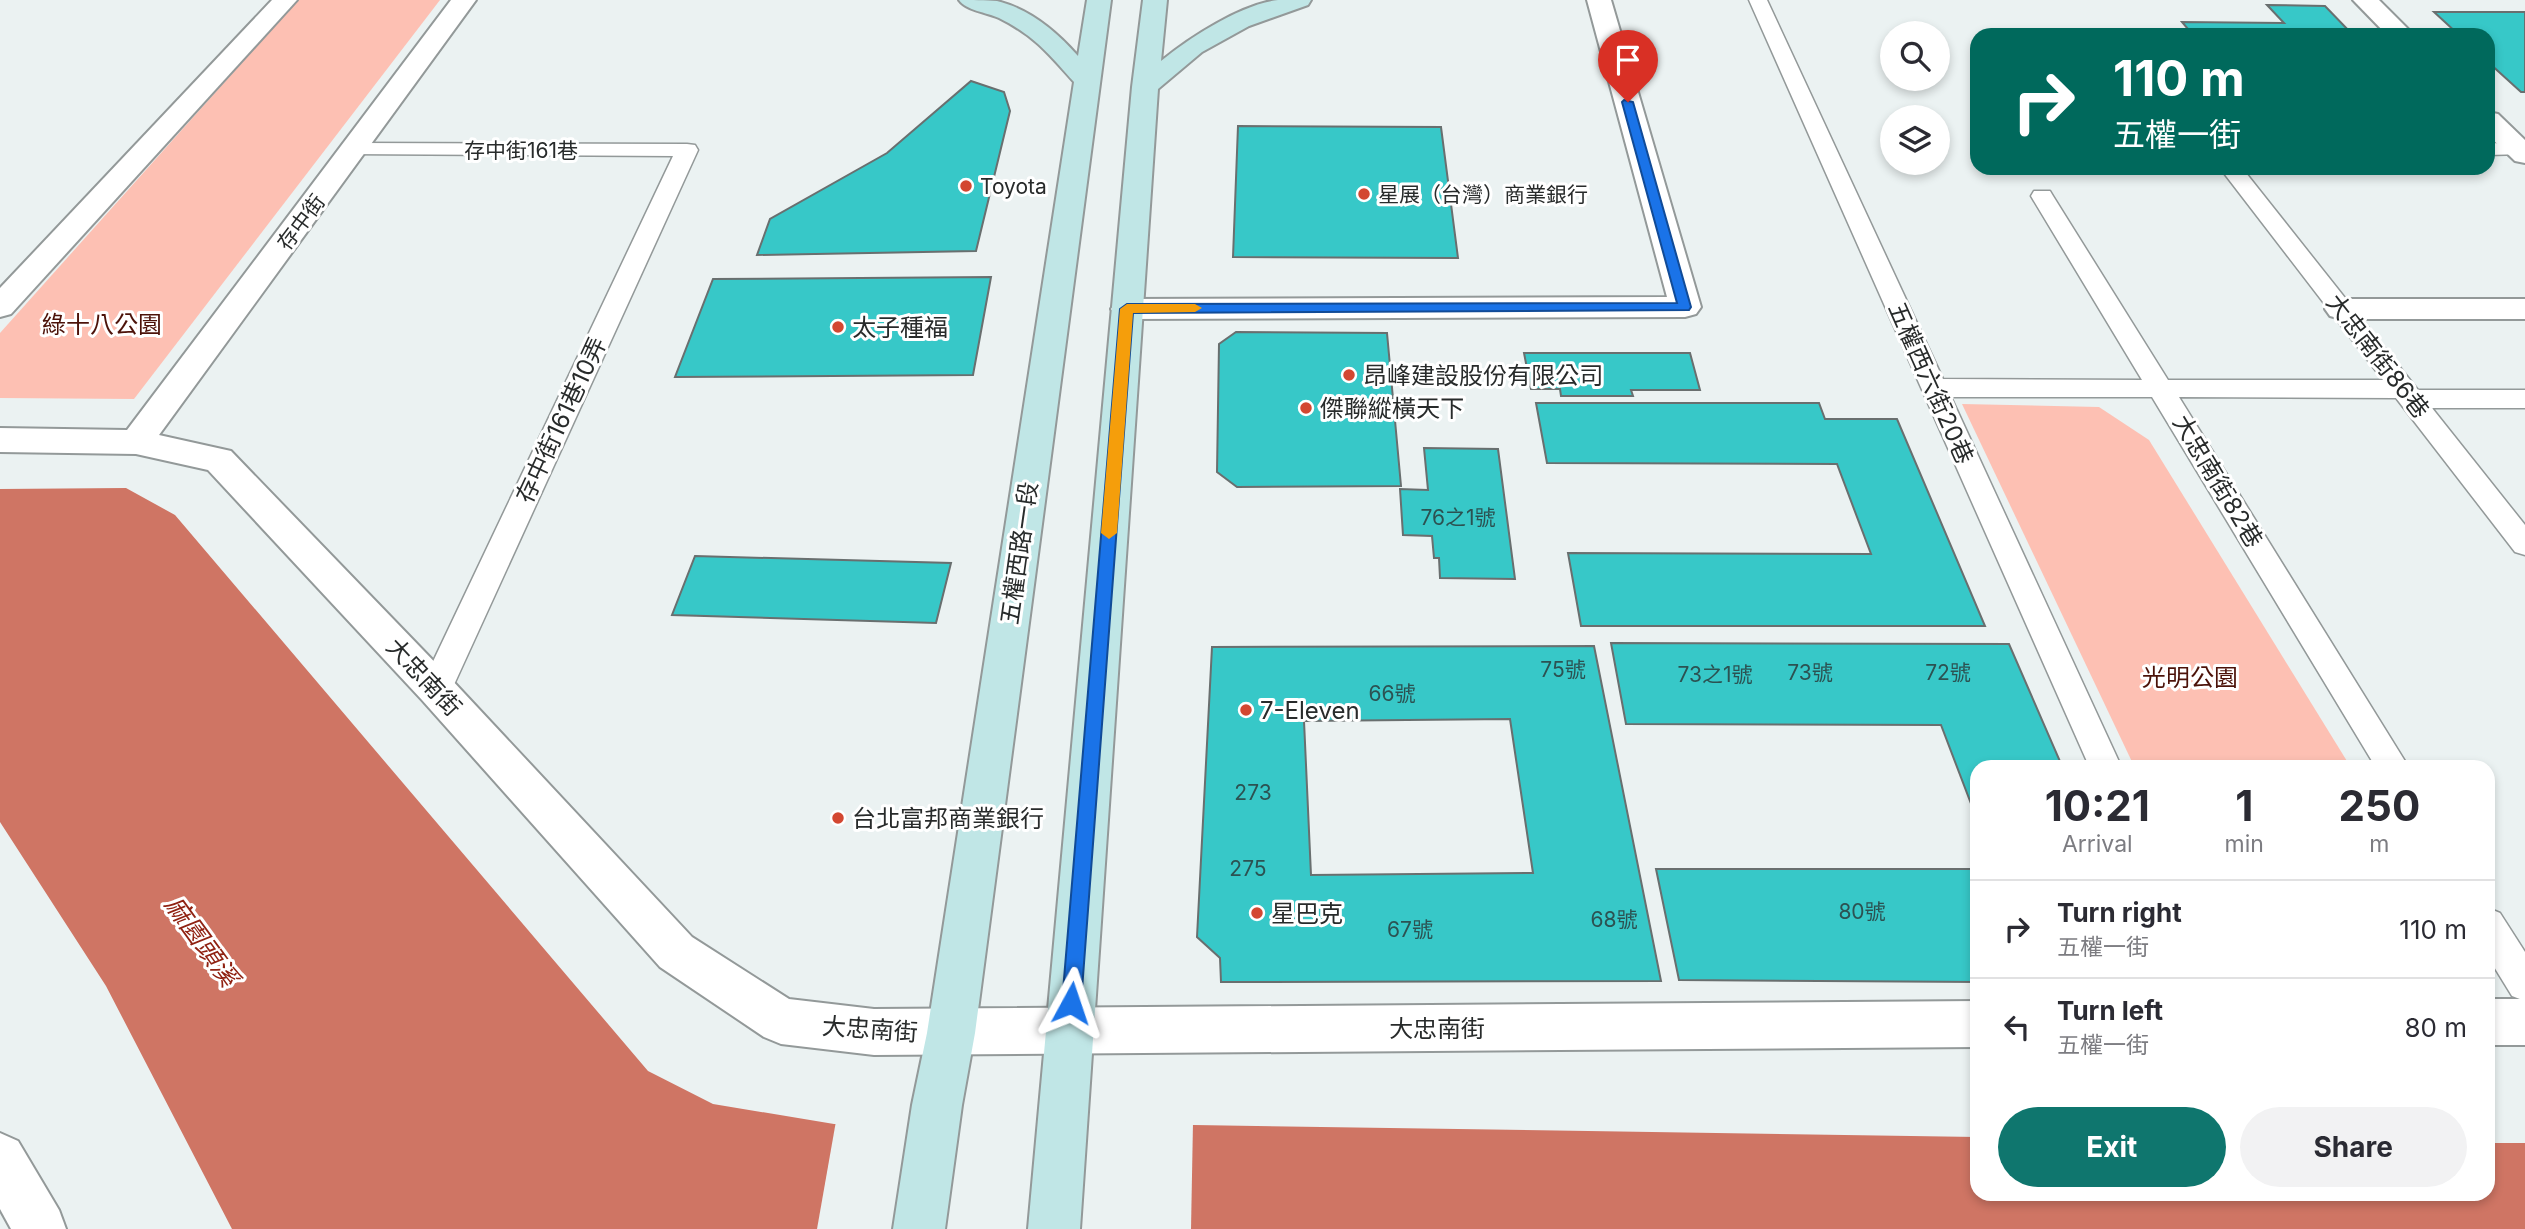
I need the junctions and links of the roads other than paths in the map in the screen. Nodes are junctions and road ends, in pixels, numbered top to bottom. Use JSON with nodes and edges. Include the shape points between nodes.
{"nodes":[{"id":1,"x":285,"y":0,"type":"edge"},
{"id":2,"x":464,"y":0,"type":"edge"},
{"id":3,"x":971,"y":0,"type":"edge"},
{"id":4,"x":1099,"y":0,"type":"edge"},
{"id":5,"x":1155,"y":0,"type":"edge"},
{"id":6,"x":1299,"y":0,"type":"edge"},
{"id":7,"x":1599,"y":0,"type":"edge"},
{"id":8,"x":1758,"y":0,"type":"edge"},
{"id":9,"x":2365,"y":0,"type":"edge"},
{"id":10,"x":2394,"y":28,"type":"edge"},
{"id":11,"x":1086,"y":80,"type":"junction"},
{"id":12,"x":1144,"y":86,"type":"junction"},
{"id":13,"x":2495,"y":127,"type":"edge"},
{"id":14,"x":355,"y":149,"type":"junction"},
{"id":15,"x":687,"y":150,"type":"joint"},
{"id":16,"x":2495,"y":150,"type":"edge"},
{"id":17,"x":2522,"y":152,"type":"edge"},
{"id":18,"x":2237,"y":175,"type":"edge"},
{"id":19,"x":2042,"y":196,"type":"dead end"},
{"id":20,"x":0,"y":307,"type":"edge"},
{"id":21,"x":1127,"y":309,"type":"junction"},
{"id":22,"x":2342,"y":309,"type":"junction"},
{"id":23,"x":2525,"y":309,"type":"edge"},
{"id":24,"x":1933,"y":388,"type":"junction"},
{"id":25,"x":2161,"y":388,"type":"junction"},
{"id":26,"x":2408,"y":394,"type":"junction"},
{"id":27,"x":2525,"y":399,"type":"edge"},
{"id":28,"x":0,"y":440,"type":"edge"},
{"id":29,"x":136,"y":442,"type":"junction"},
{"id":30,"x":2525,"y":545,"type":"edge"},
{"id":31,"x":436,"y":689,"type":"junction"},
{"id":32,"x":2102,"y":760,"type":"edge"},
{"id":33,"x":2388,"y":760,"type":"edge"},
{"id":34,"x":2495,"y":935,"type":"edge"},
{"id":35,"x":2525,"y":984,"type":"edge"},
{"id":36,"x":2495,"y":1022,"type":"edge"},
{"id":37,"x":2525,"y":1022,"type":"edge"},
{"id":38,"x":1970,"y":1024,"type":"edge"},
{"id":39,"x":1069,"y":1031,"type":"junction"},
{"id":40,"x":951,"y":1033,"type":"junction"},
{"id":41,"x":0,"y":1159,"type":"edge"},
{"id":42,"x":40,"y":1229,"type":"edge"},
{"id":43,"x":919,"y":1229,"type":"edge"},
{"id":44,"x":1054,"y":1229,"type":"edge"}],
"edges":[{"from":1,"to":20,"type":"street"},
{"from":2,"to":14,"type":"street","name":"存中街"},
{"from":3,"to":11,"type":"main road","via":[[1006,12],[1046,35]]},
{"from":4,"to":11,"type":"main road","name":"五權西路一段"},
{"from":5,"to":12,"type":"main road"},
{"from":6,"to":12,"type":"main road","via":[[1240,21],[1193,47]]},
{"from":7,"to":21,"type":"street","via":[[1685,307]]},
{"from":8,"to":24,"type":"lane","name":"五權西六街20巷"},
{"from":9,"to":10,"type":"street"},
{"from":11,"to":40,"type":"main road","name":"五權西路一段"},
{"from":12,"to":21,"type":"main road"},
{"from":13,"to":17,"type":"street"},
{"from":14,"to":15,"type":"lane","name":"存中街161巷"},
{"from":14,"to":29,"type":"street","name":"存中街"},
{"from":15,"to":31,"type":"lane","name":"存中街161巷10弄"},
{"from":16,"to":17,"type":"lane"},
{"from":18,"to":22,"type":"lane","name":"大忠南街86巷"},
{"from":19,"to":25,"type":"lane","name":"大忠南街82巷"},
{"from":21,"to":39,"type":"main road"},
{"from":22,"to":23,"type":"street"},
{"from":22,"to":26,"type":"lane","name":"大忠南街86巷"},
{"from":24,"to":25,"type":"lane"},
{"from":24,"to":32,"type":"lane","name":"五權西六街20巷"},
{"from":25,"to":26,"type":"lane"},
{"from":25,"to":33,"type":"lane","name":"大忠南街82巷"},
{"from":26,"to":27,"type":"lane"},
{"from":26,"to":30,"type":"lane","name":"大忠南街86巷"},
{"from":28,"to":29,"type":"street","name":"大忠南街"},
{"from":29,"to":31,"type":"street","name":"大忠南街","via":[[219,460]]},
{"from":31,"to":40,"type":"street","name":"大忠南街","via":[[676,952],[780,1021],[874,1032]]},
{"from":34,"to":35,"type":"lane"},
{"from":36,"to":37,"type":"street"},
{"from":38,"to":39,"type":"street","name":"大忠南街"},
{"from":39,"to":40,"type":"street","name":"大忠南街"},
{"from":39,"to":44,"type":"main road"},
{"from":40,"to":43,"type":"main road","name":"五權西路一段"},
{"from":41,"to":42,"type":"street"}]}
